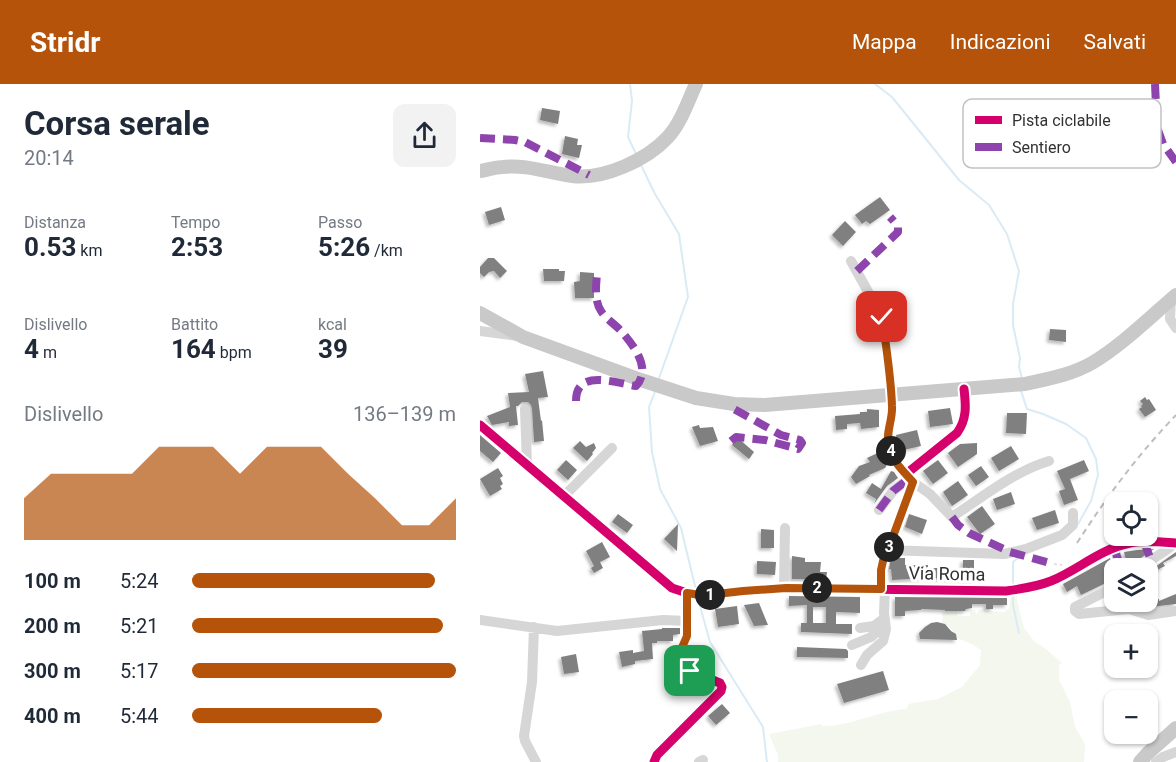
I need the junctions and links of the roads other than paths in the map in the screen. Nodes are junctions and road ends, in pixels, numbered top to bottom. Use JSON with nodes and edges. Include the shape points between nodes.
{"nodes":[{"id":1,"x":696,"y":84,"type":"edge"},
{"id":2,"x":480,"y":171,"type":"edge"},
{"id":3,"x":851,"y":261,"type":"dead end"},
{"id":4,"x":1171,"y":310,"type":"edge"},
{"id":5,"x":482,"y":322,"type":"edge"},
{"id":6,"x":964,"y":389,"type":"junction"},
{"id":7,"x":525,"y":409,"type":"dead end"},
{"id":8,"x":480,"y":425,"type":"edge"},
{"id":9,"x":612,"y":448,"type":"dead end"},
{"id":10,"x":1049,"y":460,"type":"dead end"},
{"id":11,"x":527,"y":465,"type":"junction"},
{"id":12,"x":910,"y":478,"type":"junction"},
{"id":13,"x":564,"y":496,"type":"junction"},
{"id":14,"x":879,"y":510,"type":"dead end"},
{"id":15,"x":1073,"y":513,"type":"dead end"},
{"id":16,"x":785,"y":528,"type":"dead end"},
{"id":17,"x":1158,"y":541,"type":"edge"},
{"id":18,"x":1175,"y":543,"type":"edge"},
{"id":19,"x":1121,"y":546,"type":"edge"},
{"id":20,"x":1114,"y":548,"type":"junction"},
{"id":21,"x":886,"y":550,"type":"junction"},
{"id":22,"x":1118,"y":558,"type":"edge"},
{"id":23,"x":1155,"y":558,"type":"edge"},
{"id":24,"x":784,"y":588,"type":"junction"},
{"id":25,"x":883,"y":589,"type":"junction"},
{"id":26,"x":1104,"y":592,"type":"edge"},
{"id":27,"x":693,"y":594,"type":"junction"},
{"id":28,"x":1176,"y":611,"type":"edge"},
{"id":29,"x":1104,"y":612,"type":"edge"},
{"id":30,"x":1139,"y":612,"type":"edge"},
{"id":31,"x":480,"y":620,"type":"edge"},
{"id":32,"x":687,"y":621,"type":"junction"},
{"id":33,"x":885,"y":621,"type":"junction"},
{"id":34,"x":534,"y":627,"type":"junction"},
{"id":35,"x":860,"y":628,"type":"dead end"},
{"id":36,"x":852,"y":645,"type":"dead end"},
{"id":37,"x":861,"y":665,"type":"dead end"},
{"id":38,"x":1176,"y":728,"type":"edge"},
{"id":39,"x":1176,"y":752,"type":"edge"},
{"id":40,"x":536,"y":762,"type":"edge"},
{"id":41,"x":654,"y":762,"type":"edge"},
{"id":42,"x":1140,"y":762,"type":"edge"},
{"id":43,"x":1156,"y":762,"type":"edge"}],
"edges":[{"from":1,"to":2,"type":"main road","via":[[668,137],[631,164],[604,173],[574,176],[524,167]]},
{"from":3,"to":12,"type":"street","bridge":true,"via":[[882,317],[891,382],[888,439],[896,462]]},
{"from":4,"to":6,"type":"main road","via":[[1090,364],[1058,377]]},
{"from":5,"to":6,"type":"main road","via":[[696,398],[734,404],[765,405]]},
{"from":6,"to":12,"type":"street","via":[[966,413],[957,434]]},
{"from":7,"to":11,"type":"street"},
{"from":8,"to":11,"type":"street"},
{"from":9,"to":13,"type":"street"},
{"from":10,"to":12,"type":"street","via":[[1012,476],[952,517]]},
{"from":11,"to":13,"type":"street"},
{"from":12,"to":14,"type":"street","via":[[893,491]]},
{"from":12,"to":21,"type":"street"},
{"from":13,"to":27,"type":"street","via":[[672,588]]},
{"from":15,"to":21,"type":"street","via":[[1073,525],[1062,535],[1004,554]]},
{"from":16,"to":24,"type":"street"},
{"from":17,"to":18,"type":"street","name":"Via Roma"},
{"from":18,"to":23,"type":"street"},
{"from":19,"to":20,"type":"street","name":"Via Roma"},
{"from":20,"to":22,"type":"street"},
{"from":20,"to":25,"type":"street","name":"Via Roma","via":[[1052,581],[1029,588]]},
{"from":21,"to":25,"type":"street","via":[[881,570]]},
{"from":24,"to":25,"type":"street","name":"Via Roma"},
{"from":24,"to":27,"type":"street","name":"Via Roma"},
{"from":25,"to":33,"type":"street"},
{"from":26,"to":29,"type":"street","via":[[1075,607],[1079,615]]},
{"from":27,"to":32,"type":"street"},
{"from":28,"to":30,"type":"street","via":[[1148,615]]},
{"from":31,"to":34,"type":"street"},
{"from":32,"to":34,"type":"street","via":[[557,630]]},
{"from":32,"to":41,"type":"street","via":[[680,661],[690,671],[722,687]]},
{"from":33,"to":35,"type":"street"},
{"from":33,"to":36,"type":"street","via":[[871,637]]},
{"from":33,"to":37,"type":"street","via":[[883,641]]},
{"from":34,"to":40,"type":"street","via":[[532,682],[524,736]]},
{"from":38,"to":42,"type":"main road"},
{"from":39,"to":43,"type":"street"}]}
